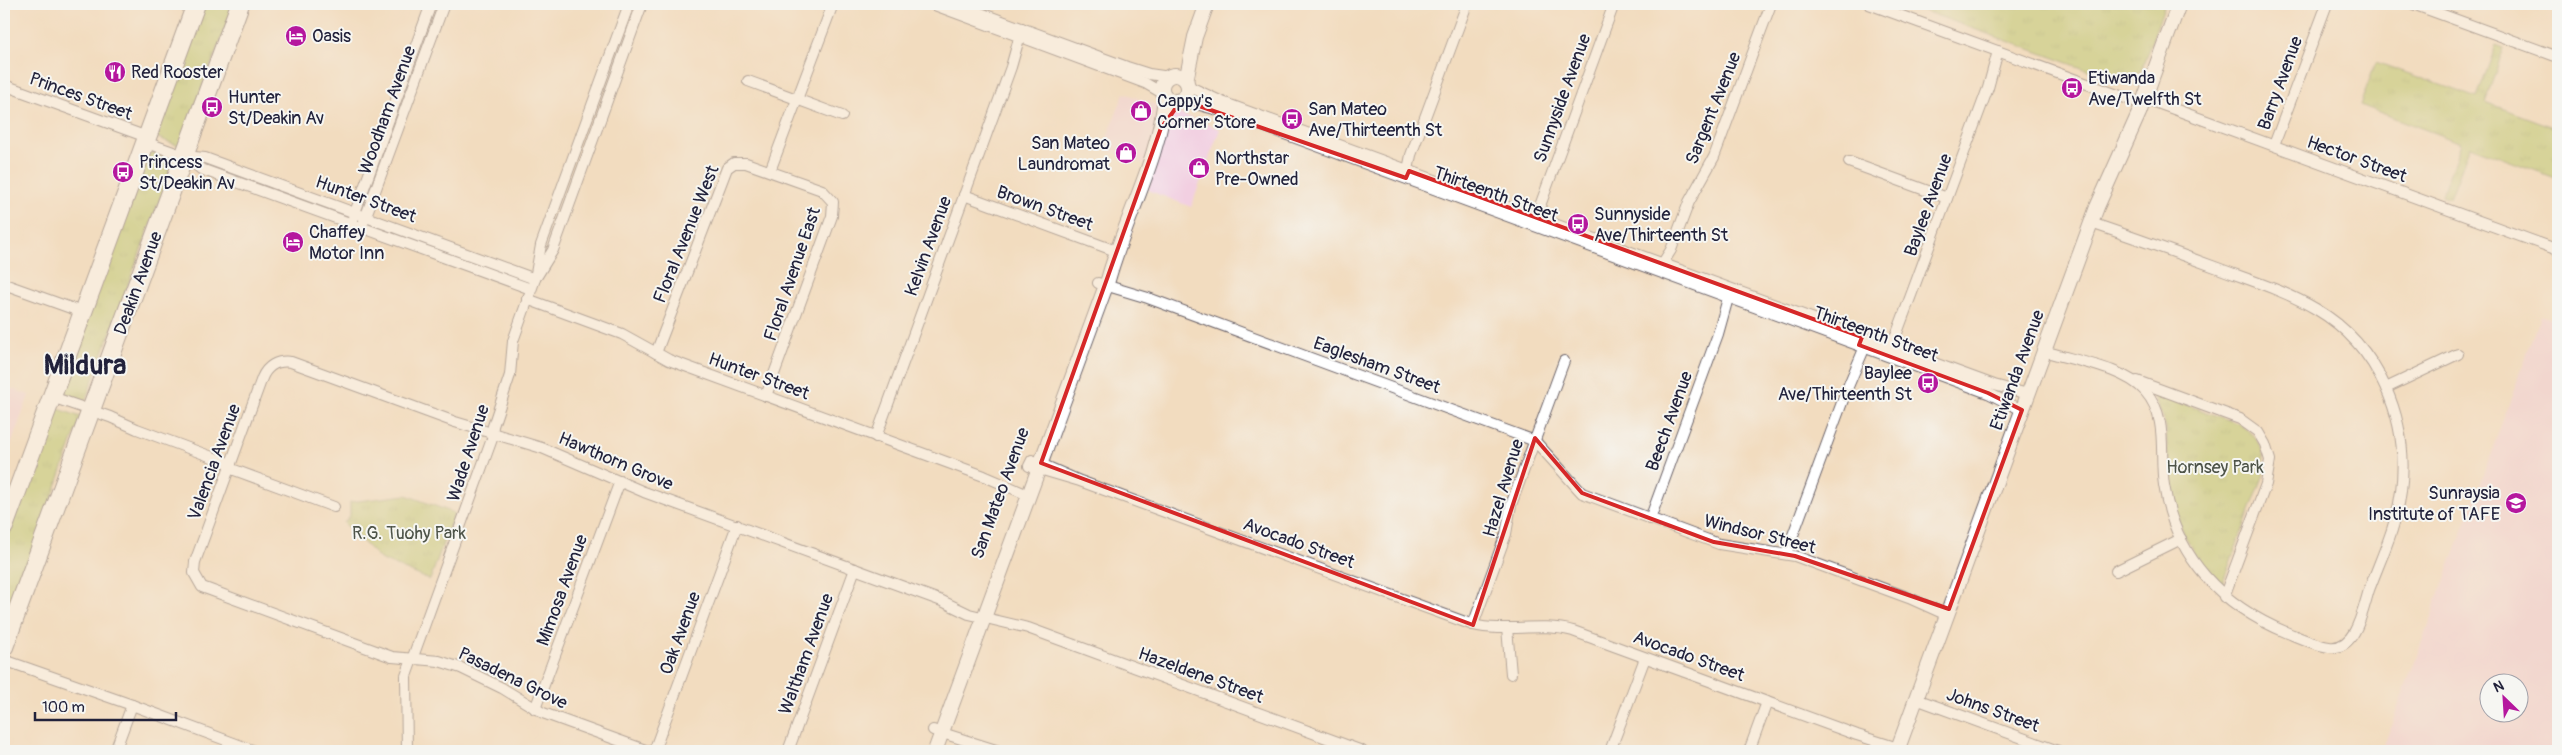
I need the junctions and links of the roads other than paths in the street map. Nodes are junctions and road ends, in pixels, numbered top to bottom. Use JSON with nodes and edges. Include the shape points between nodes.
{"nodes":[{"id":1,"x":196,"y":4,"type":"edge"},
{"id":2,"x":240,"y":4,"type":"edge"},
{"id":3,"x":431,"y":4,"type":"edge"},
{"id":4,"x":444,"y":4,"type":"edge"},
{"id":5,"x":629,"y":4,"type":"edge"},
{"id":6,"x":642,"y":4,"type":"edge"},
{"id":7,"x":832,"y":4,"type":"edge"},
{"id":8,"x":932,"y":4,"type":"edge"},
{"id":9,"x":956,"y":4,"type":"edge"},
{"id":10,"x":990,"y":4,"type":"edge"},
{"id":11,"x":1207,"y":4,"type":"edge"},
{"id":12,"x":1467,"y":4,"type":"edge"},
{"id":13,"x":1614,"y":4,"type":"edge"},
{"id":14,"x":1771,"y":4,"type":"edge"},
{"id":15,"x":1869,"y":4,"type":"edge"},
{"id":16,"x":2179,"y":4,"type":"edge"},
{"id":17,"x":2327,"y":4,"type":"edge"},
{"id":18,"x":2413,"y":4,"type":"edge"},
{"id":19,"x":981,"y":15,"type":"edge"},
{"id":20,"x":1024,"y":33,"type":"junction"},
{"id":21,"x":1195,"y":37,"type":"junction"},
{"id":22,"x":2001,"y":52,"type":"junction"},
{"id":23,"x":2558,"y":57,"type":"edge"},
{"id":24,"x":1171,"y":76,"type":"junction"},
{"id":25,"x":748,"y":81,"type":"dead end"},
{"id":26,"x":1187,"y":83,"type":"junction"},
{"id":27,"x":4,"y":85,"type":"edge"},
{"id":28,"x":1164,"y":95,"type":"junction"},
{"id":29,"x":797,"y":100,"type":"junction"},
{"id":30,"x":1180,"y":101,"type":"junction"},
{"id":31,"x":2143,"y":101,"type":"junction"},
{"id":32,"x":842,"y":116,"type":"dead end"},
{"id":33,"x":1161,"y":128,"type":"junction"},
{"id":34,"x":146,"y":140,"type":"junction"},
{"id":35,"x":2274,"y":146,"type":"junction"},
{"id":36,"x":184,"y":156,"type":"junction"},
{"id":37,"x":1849,"y":162,"type":"dead end"},
{"id":38,"x":770,"y":171,"type":"junction"},
{"id":39,"x":1404,"y":173,"type":"junction"},
{"id":40,"x":964,"y":195,"type":"junction"},
{"id":41,"x":1947,"y":198,"type":"junction"},
{"id":42,"x":355,"y":212,"type":"junction"},
{"id":43,"x":366,"y":216,"type":"junction"},
{"id":44,"x":1534,"y":221,"type":"junction"},
{"id":45,"x":2091,"y":223,"type":"junction"},
{"id":46,"x":350,"y":224,"type":"junction"},
{"id":47,"x":362,"y":228,"type":"junction"},
{"id":48,"x":2558,"y":250,"type":"edge"},
{"id":49,"x":1116,"y":251,"type":"junction"},
{"id":50,"x":1664,"y":269,"type":"junction"},
{"id":51,"x":535,"y":279,"type":"junction"},
{"id":52,"x":1103,"y":282,"type":"junction"},
{"id":53,"x":4,"y":284,"type":"edge"},
{"id":54,"x":529,"y":294,"type":"junction"},
{"id":55,"x":1733,"y":294,"type":"junction"},
{"id":56,"x":82,"y":312,"type":"junction"},
{"id":57,"x":1863,"y":342,"type":"junction"},
{"id":58,"x":2045,"y":348,"type":"junction"},
{"id":59,"x":1891,"y":352,"type":"junction"},
{"id":60,"x":656,"y":353,"type":"junction"},
{"id":61,"x":2458,"y":354,"type":"dead end"},
{"id":62,"x":1564,"y":361,"type":"dead end"},
{"id":63,"x":276,"y":362,"type":"joint"},
{"id":64,"x":2127,"y":378,"type":"junction"},
{"id":65,"x":2386,"y":388,"type":"junction"},
{"id":66,"x":2028,"y":394,"type":"junction"},
{"id":67,"x":766,"y":396,"type":"junction"},
{"id":68,"x":52,"y":397,"type":"junction"},
{"id":69,"x":2022,"y":410,"type":"junction"},
{"id":70,"x":91,"y":411,"type":"junction"},
{"id":71,"x":492,"y":433,"type":"junction"},
{"id":72,"x":876,"y":437,"type":"junction"},
{"id":73,"x":1535,"y":440,"type":"junction"},
{"id":74,"x":1035,"y":465,"type":"junction"},
{"id":75,"x":230,"y":466,"type":"junction"},
{"id":76,"x":620,"y":481,"type":"junction"},
{"id":77,"x":1576,"y":489,"type":"joint"},
{"id":78,"x":1025,"y":491,"type":"junction"},
{"id":79,"x":334,"y":507,"type":"dead end"},
{"id":80,"x":1650,"y":519,"type":"junction"},
{"id":81,"x":737,"y":525,"type":"junction"},
{"id":82,"x":4,"y":527,"type":"edge"},
{"id":83,"x":2182,"y":539,"type":"junction"},
{"id":84,"x":1786,"y":554,"type":"junction"},
{"id":85,"x":855,"y":569,"type":"junction"},
{"id":86,"x":2116,"y":571,"type":"dead end"},
{"id":87,"x":196,"y":578,"type":"joint"},
{"id":88,"x":2224,"y":597,"type":"junction"},
{"id":89,"x":1948,"y":612,"type":"junction"},
{"id":90,"x":981,"y":613,"type":"junction"},
{"id":91,"x":1473,"y":625,"type":"junction"},
{"id":92,"x":1507,"y":628,"type":"junction"},
{"id":93,"x":4,"y":646,"type":"edge"},
{"id":94,"x":1645,"y":658,"type":"junction"},
{"id":95,"x":4,"y":659,"type":"edge"},
{"id":96,"x":412,"y":659,"type":"junction"},
{"id":97,"x":1511,"y":674,"type":"dead end"},
{"id":98,"x":1916,"y":699,"type":"junction"},
{"id":99,"x":1767,"y":702,"type":"junction"},
{"id":100,"x":132,"y":705,"type":"junction"},
{"id":101,"x":535,"y":709,"type":"junction"},
{"id":102,"x":938,"y":729,"type":"junction"},
{"id":103,"x":1896,"y":750,"type":"edge"},
{"id":104,"x":115,"y":751,"type":"edge"},
{"id":105,"x":251,"y":751,"type":"edge"},
{"id":106,"x":407,"y":751,"type":"edge"},
{"id":107,"x":648,"y":751,"type":"edge"},
{"id":108,"x":654,"y":751,"type":"edge"},
{"id":109,"x":788,"y":751,"type":"edge"},
{"id":110,"x":925,"y":751,"type":"edge"},
{"id":111,"x":934,"y":751,"type":"edge"},
{"id":112,"x":999,"y":751,"type":"edge"},
{"id":113,"x":1362,"y":751,"type":"edge"},
{"id":114,"x":1610,"y":751,"type":"edge"},
{"id":115,"x":1749,"y":751,"type":"edge"},
{"id":116,"x":2058,"y":751,"type":"edge"}],
"edges":[{"from":1,"to":34,"type":"highway"},
{"from":2,"to":36,"type":"highway","name":"Deakin Avenue"},
{"from":3,"to":42,"type":"street","name":"Woodham Avenue"},
{"from":4,"to":43,"type":"street","name":"Woodham Avenue"},
{"from":5,"to":51,"type":"street","name":"Wade Avenue","via":[[541,246]]},
{"from":6,"to":51,"type":"street","name":"Wade Avenue","via":[[553,250]]},
{"from":7,"to":29,"type":"street"},
{"from":8,"to":19,"type":"street"},
{"from":9,"to":19,"type":"street"},
{"from":10,"to":19,"type":"street"},
{"from":11,"to":21,"type":"street"},
{"from":12,"to":39,"type":"street"},
{"from":13,"to":44,"type":"street","name":"Sunnyside Avenue"},
{"from":14,"to":50,"type":"street","name":"Sargent Avenue","via":[[1714,157],[1689,202]]},
{"from":15,"to":22,"type":"street","name":"Hector Street"},
{"from":16,"to":31,"type":"street","name":"Etiwanda Avenue"},
{"from":17,"to":35,"type":"street","name":"Barry Avenue"},
{"from":18,"to":23,"type":"street"},
{"from":19,"to":20,"type":"street"},
{"from":20,"to":24,"type":"street","via":[[1127,67],[1158,76]]},
{"from":20,"to":28,"type":"street","via":[[1145,83]]},
{"from":20,"to":40,"type":"street","name":"Kelvin Avenue"},
{"from":21,"to":24,"type":"street"},
{"from":21,"to":26,"type":"street"},
{"from":22,"to":31,"type":"street","name":"Hector Street"},
{"from":22,"to":41,"type":"street","name":"Baylee Avenue"},
{"from":24,"to":26,"type":"street","via":[[1180,76]]},
{"from":24,"to":28,"type":"street","via":[[1163,86]]},
{"from":25,"to":29,"type":"street"},
{"from":26,"to":30,"type":"street","via":[[1187,94]]},
{"from":26,"to":39,"type":"street","name":"Thirteenth Street","via":[[1212,98]]},
{"from":27,"to":34,"type":"street","name":"Princes Street"},
{"from":28,"to":30,"type":"street","via":[[1170,101]]},
{"from":28,"to":33,"type":"street","name":"San Mateo Avenue"},
{"from":29,"to":32,"type":"street"},
{"from":29,"to":38,"type":"street"},
{"from":30,"to":33,"type":"street","name":"San Mateo Avenue"},
{"from":30,"to":39,"type":"street","name":"Thirteenth Street","via":[[1225,112]]},
{"from":31,"to":35,"type":"street","name":"Hector Street"},
{"from":31,"to":45,"type":"street","name":"Etiwanda Avenue"},
{"from":33,"to":49,"type":"street","name":"San Mateo Avenue"},
{"from":34,"to":36,"type":"street","name":"Hunter Street"},
{"from":34,"to":56,"type":"highway"},
{"from":35,"to":48,"type":"street","name":"Hector Street"},
{"from":36,"to":42,"type":"street","name":"Hunter Street","via":[[205,158]]},
{"from":36,"to":46,"type":"street","name":"Hunter Street","via":[[202,169]]},
{"from":36,"to":70,"type":"highway","name":"Deakin Avenue"},
{"from":37,"to":41,"type":"street"},
{"from":38,"to":60,"type":"street","name":"Floral Avenue West","via":[[740,162],[726,168]]},
{"from":38,"to":67,"type":"street","name":"Floral Avenue East","via":[[822,190],[830,197],[833,210]]},
{"from":39,"to":44,"type":"street","name":"Thirteenth Street"},
{"from":40,"to":49,"type":"street","name":"Brown Street"},
{"from":40,"to":72,"type":"street","name":"Kelvin Avenue"},
{"from":41,"to":59,"type":"street","name":"Baylee Avenue"},
{"from":42,"to":43,"type":"street","name":"Hunter Street"},
{"from":42,"to":46,"type":"street","name":"Woodham Avenue"},
{"from":43,"to":47,"type":"street","name":"Woodham Avenue"},
{"from":43,"to":51,"type":"street","name":"Hunter Street"},
{"from":44,"to":50,"type":"street","name":"Thirteenth Street"},
{"from":45,"to":58,"type":"street","name":"Etiwanda Avenue"},
{"from":45,"to":65,"type":"street","via":[[2280,291],[2319,310],[2352,337]]},
{"from":46,"to":47,"type":"street","name":"Hunter Street"},
{"from":47,"to":54,"type":"street","name":"Hunter Street"},
{"from":49,"to":52,"type":"street","name":"San Mateo Avenue"},
{"from":50,"to":55,"type":"street","name":"Thirteenth Street"},
{"from":51,"to":54,"type":"street","name":"Wade Avenue"},
{"from":52,"to":73,"type":"street","name":"Eaglesham Street"},
{"from":52,"to":74,"type":"street","name":"San Mateo Avenue"},
{"from":53,"to":56,"type":"street"},
{"from":54,"to":60,"type":"street","name":"Hunter Street","via":[[622,334]]},
{"from":54,"to":71,"type":"street","name":"Wade Avenue","via":[[513,340],[510,376]]},
{"from":55,"to":57,"type":"street","name":"Thirteenth Street"},
{"from":55,"to":80,"type":"street","name":"Beech Avenue"},
{"from":56,"to":68,"type":"highway"},
{"from":57,"to":59,"type":"street","name":"Thirteenth Street"},
{"from":57,"to":84,"type":"street"},
{"from":58,"to":64,"type":"street"},
{"from":58,"to":66,"type":"street","name":"Etiwanda Avenue"},
{"from":59,"to":66,"type":"street","name":"Thirteenth Street"},
{"from":59,"to":69,"type":"street","name":"Thirteenth Street","via":[[1988,392]]},
{"from":60,"to":67,"type":"street","name":"Hunter Street"},
{"from":61,"to":65,"type":"street"},
{"from":62,"to":73,"type":"street","name":"Hazel Avenue"},
{"from":63,"to":71,"type":"street","name":"Hawthorn Grove","via":[[291,362]]},
{"from":63,"to":75,"type":"street","name":"Valencia Avenue","via":[[264,373]]},
{"from":64,"to":83,"type":"street","via":[[2146,393],[2160,421],[2166,496]]},
{"from":64,"to":88,"type":"street","via":[[2240,419],[2258,432],[2265,444],[2270,460],[2266,484]]},
{"from":65,"to":88,"type":"street","via":[[2401,438],[2401,494],[2391,530],[2350,639],[2337,647],[2322,645],[2269,625]]},
{"from":66,"to":69,"type":"street","name":"Etiwanda Avenue"},
{"from":67,"to":72,"type":"street","name":"Hunter Street"},
{"from":68,"to":70,"type":"street"},
{"from":68,"to":82,"type":"highway"},
{"from":69,"to":89,"type":"street","name":"Etiwanda Avenue"},
{"from":70,"to":75,"type":"street"},
{"from":70,"to":93,"type":"highway","name":"Deakin Avenue"},
{"from":71,"to":76,"type":"street","name":"Hawthorn Grove","via":[[542,448]]},
{"from":71,"to":96,"type":"street","name":"Wade Avenue"},
{"from":72,"to":78,"type":"street","name":"Hunter Street"},
{"from":73,"to":77,"type":"street","name":"Eaglesham Street"},
{"from":73,"to":91,"type":"street","name":"Hazel Avenue"},
{"from":74,"to":78,"type":"street","name":"San Mateo Avenue"},
{"from":74,"to":91,"type":"street","name":"Avocado Street"},
{"from":75,"to":79,"type":"street"},
{"from":75,"to":87,"type":"street","name":"Valencia Avenue","via":[[195,562]]},
{"from":76,"to":81,"type":"street","name":"Hawthorn Grove"},
{"from":76,"to":101,"type":"street","name":"Mimosa Avenue"},
{"from":77,"to":80,"type":"street","name":"Windsor Street"},
{"from":78,"to":90,"type":"street","name":"San Mateo Avenue"},
{"from":80,"to":84,"type":"street","name":"Windsor Street","via":[[1724,545]]},
{"from":81,"to":85,"type":"street","name":"Hawthorn Grove"},
{"from":81,"to":108,"type":"street","name":"Oak Avenue"},
{"from":83,"to":86,"type":"street"},
{"from":83,"to":88,"type":"street","via":[[2201,571]]},
{"from":84,"to":89,"type":"street","name":"Windsor Street"},
{"from":85,"to":90,"type":"street","name":"Hawthorn Grove"},
{"from":85,"to":109,"type":"street","name":"Waltham Avenue"},
{"from":87,"to":96,"type":"street","name":"Pasadena Grove","via":[[207,589],[384,654]]},
{"from":89,"to":98,"type":"street","name":"Etiwanda Avenue"},
{"from":90,"to":102,"type":"street","name":"San Mateo Avenue"},
{"from":90,"to":113,"type":"street","name":"Hazeldene Street","via":[[1003,616]]},
{"from":91,"to":92,"type":"street","name":"Avocado Street"},
{"from":92,"to":94,"type":"street","name":"Avocado Street","via":[[1561,628]]},
{"from":92,"to":97,"type":"street"},
{"from":94,"to":99,"type":"street","name":"Avocado Street"},
{"from":94,"to":114,"type":"street"},
{"from":95,"to":100,"type":"street"},
{"from":96,"to":101,"type":"street","name":"Pasadena Grove","via":[[439,661],[469,672]]},
{"from":96,"to":106,"type":"street","name":"Wade Avenue","via":[[405,682]]},
{"from":98,"to":103,"type":"street","name":"Etiwanda Avenue"},
{"from":98,"to":116,"type":"street","name":"Johns Street"},
{"from":99,"to":103,"type":"street","name":"Avocado Street"},
{"from":99,"to":115,"type":"street"},
{"from":100,"to":104,"type":"street"},
{"from":100,"to":105,"type":"street"},
{"from":101,"to":107,"type":"street","name":"Pasadena Grove"},
{"from":102,"to":110,"type":"street","name":"San Mateo Avenue"},
{"from":102,"to":111,"type":"street","name":"San Mateo Avenue"},
{"from":102,"to":112,"type":"street"}]}
